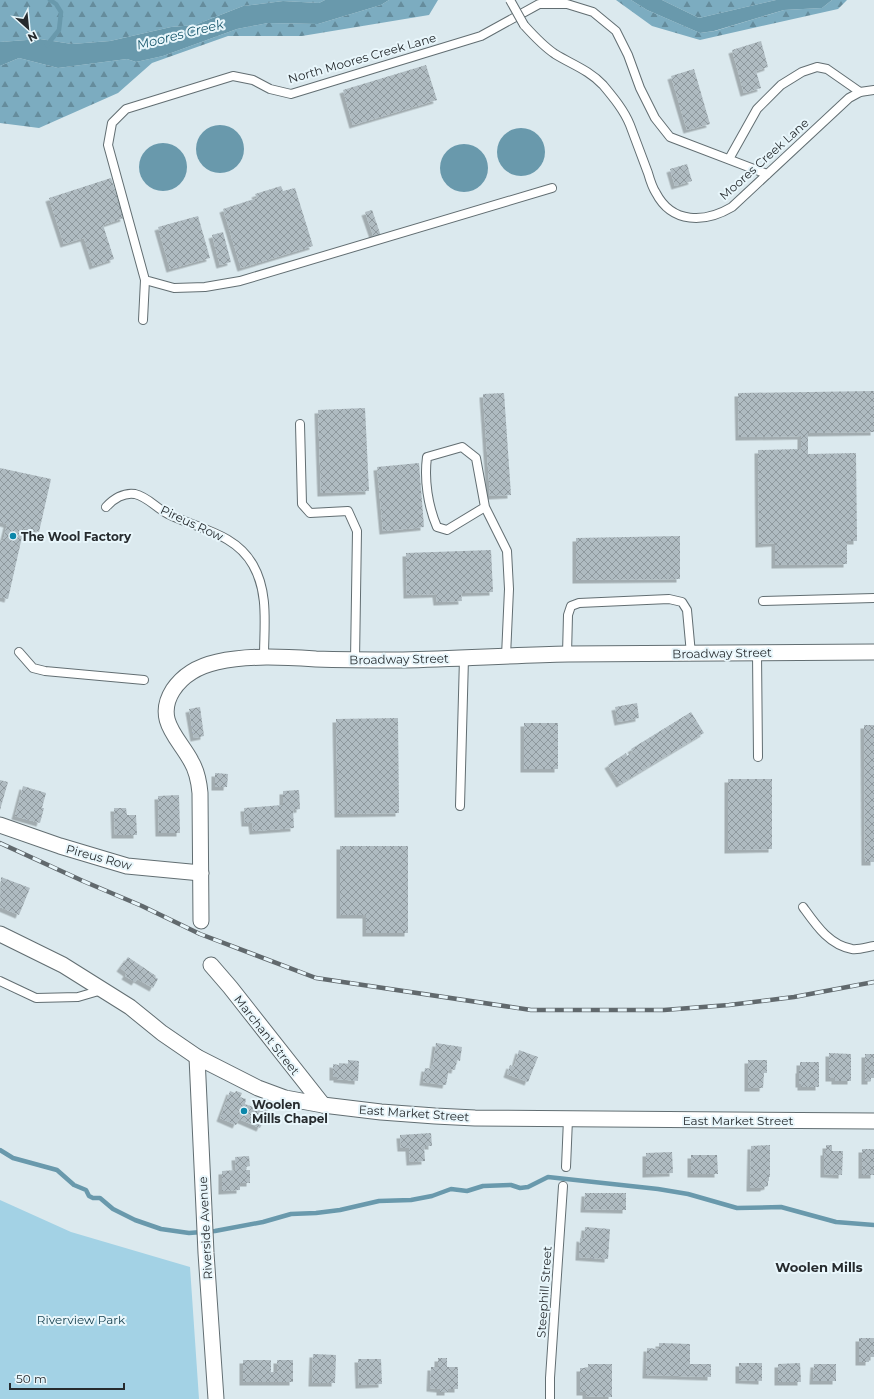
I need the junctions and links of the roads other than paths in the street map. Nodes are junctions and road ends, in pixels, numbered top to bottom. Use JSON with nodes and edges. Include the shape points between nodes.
{"nodes":[{"id":1,"x":510,"y":0,"type":"edge"},
{"id":2,"x":874,"y":90,"type":"edge"},
{"id":3,"x":860,"y":92,"type":"junction"},
{"id":4,"x":729,"y":159,"type":"junction"},
{"id":5,"x":767,"y":174,"type":"junction"},
{"id":6,"x":552,"y":188,"type":"dead end"},
{"id":7,"x":145,"y":280,"type":"junction"},
{"id":8,"x":143,"y":320,"type":"dead end"},
{"id":9,"x":300,"y":424,"type":"dead end"},
{"id":10,"x":106,"y":507,"type":"dead end"},
{"id":11,"x":485,"y":507,"type":"junction"},
{"id":12,"x":874,"y":598,"type":"edge"},
{"id":13,"x":764,"y":601,"type":"dead end"},
{"id":14,"x":19,"y":652,"type":"dead end"},
{"id":15,"x":874,"y":652,"type":"edge"},
{"id":16,"x":757,"y":653,"type":"junction"},
{"id":17,"x":567,"y":654,"type":"junction"},
{"id":18,"x":690,"y":654,"type":"junction"},
{"id":19,"x":506,"y":656,"type":"junction"},
{"id":20,"x":264,"y":657,"type":"junction"},
{"id":21,"x":464,"y":658,"type":"junction"},
{"id":22,"x":355,"y":660,"type":"junction"},
{"id":23,"x":144,"y":680,"type":"dead end"},
{"id":24,"x":758,"y":757,"type":"dead end"},
{"id":25,"x":460,"y":806,"type":"dead end"},
{"id":26,"x":0,"y":825,"type":"edge"},
{"id":27,"x":201,"y":873,"type":"junction"},
{"id":28,"x":802,"y":907,"type":"dead end"},
{"id":29,"x":201,"y":921,"type":"dead end"},
{"id":30,"x":0,"y":934,"type":"edge"},
{"id":31,"x":874,"y":946,"type":"edge"},
{"id":32,"x":211,"y":965,"type":"dead end"},
{"id":33,"x":0,"y":981,"type":"edge"},
{"id":34,"x":103,"y":989,"type":"junction"},
{"id":35,"x":197,"y":1058,"type":"junction"},
{"id":36,"x":323,"y":1105,"type":"junction"},
{"id":37,"x":568,"y":1119,"type":"junction"},
{"id":38,"x":874,"y":1121,"type":"edge"},
{"id":39,"x":566,"y":1167,"type":"dead end"},
{"id":40,"x":563,"y":1186,"type":"dead end"},
{"id":41,"x":216,"y":1399,"type":"edge"},
{"id":42,"x":550,"y":1399,"type":"edge"}],
"edges":[{"from":1,"to":5,"type":"lane","name":"Moores Creek Lane","bridge":true,"via":[[524,25],[539,41],[554,54],[588,72],[619,105],[629,123],[656,193],[672,210],[684,217],[712,216],[732,207]]},
{"from":2,"to":3,"type":"lane","name":"Moores Creek Lane"},
{"from":3,"to":4,"type":"lane","via":[[827,70],[817,67],[802,72],[781,85],[757,109]]},
{"from":3,"to":5,"type":"lane","name":"Moores Creek Lane","via":[[849,98]]},
{"from":4,"to":5,"type":"lane","name":"North Moores Creek Lane"},
{"from":4,"to":7,"type":"lane","name":"North Moores Creek Lane","via":[[670,137],[655,118],[616,31],[593,12],[567,4],[539,4],[481,36],[292,94],[270,89],[253,80],[233,76],[126,110],[112,123],[108,145]]},
{"from":6,"to":7,"type":"lane","via":[[240,281],[205,287],[174,288]]},
{"from":7,"to":8,"type":"lane","name":"North Moores Creek Lane"},
{"from":9,"to":22,"type":"lane","via":[[302,504],[310,513],[348,511],[357,531]]},
{"from":10,"to":20,"type":"lane","name":"Pireus Row","via":[[123,495],[145,497],[168,514],[216,533],[243,552],[252,564],[262,588]]},
{"from":11,"to":11,"type":"lane","via":[[476,458],[462,447],[427,457],[426,477],[431,513],[437,527],[448,530]]},
{"from":11,"to":19,"type":"lane","via":[[507,551],[509,589]]},
{"from":12,"to":13,"type":"lane"},
{"from":14,"to":23,"type":"lane","via":[[33,668],[45,671]]},
{"from":15,"to":16,"type":"street","name":"Broadway Street"},
{"from":16,"to":18,"type":"street","name":"Broadway Street"},
{"from":16,"to":24,"type":"lane"},
{"from":17,"to":18,"type":"street","name":"Broadway Street"},
{"from":17,"to":18,"type":"lane","via":[[568,615],[571,606],[579,603],[669,599],[682,602],[687,610]]},
{"from":17,"to":19,"type":"street","name":"Broadway Street"},
{"from":19,"to":21,"type":"street","name":"Broadway Street"},
{"from":20,"to":22,"type":"street","name":"Broadway Street"},
{"from":20,"to":27,"type":"street","name":"Broadway Street","via":[[219,661],[205,665],[182,679],[172,691],[169,700],[167,710],[171,731],[192,761],[198,778]]},
{"from":21,"to":22,"type":"street","name":"Broadway Street"},
{"from":21,"to":25,"type":"lane"},
{"from":26,"to":27,"type":"street","name":"Pireus Row","via":[[127,866]]},
{"from":27,"to":29,"type":"street","name":"Broadway Street"},
{"from":28,"to":31,"type":"lane","via":[[835,944],[853,949]]},
{"from":30,"to":34,"type":"street","name":"East Market Street","via":[[63,965]]},
{"from":32,"to":36,"type":"street","name":"Marchant Street"},
{"from":33,"to":34,"type":"lane","via":[[36,998],[78,997]]},
{"from":34,"to":35,"type":"street","name":"East Market Street"},
{"from":35,"to":36,"type":"street","name":"East Market Street","via":[[258,1088],[285,1098]]},
{"from":35,"to":41,"type":"street","name":"Riverside Avenue"},
{"from":36,"to":37,"type":"street","name":"East Market Street","via":[[435,1116]]},
{"from":37,"to":38,"type":"street","name":"East Market Street"},
{"from":37,"to":39,"type":"lane"},
{"from":40,"to":42,"type":"lane","name":"Steephill Street"}]}
